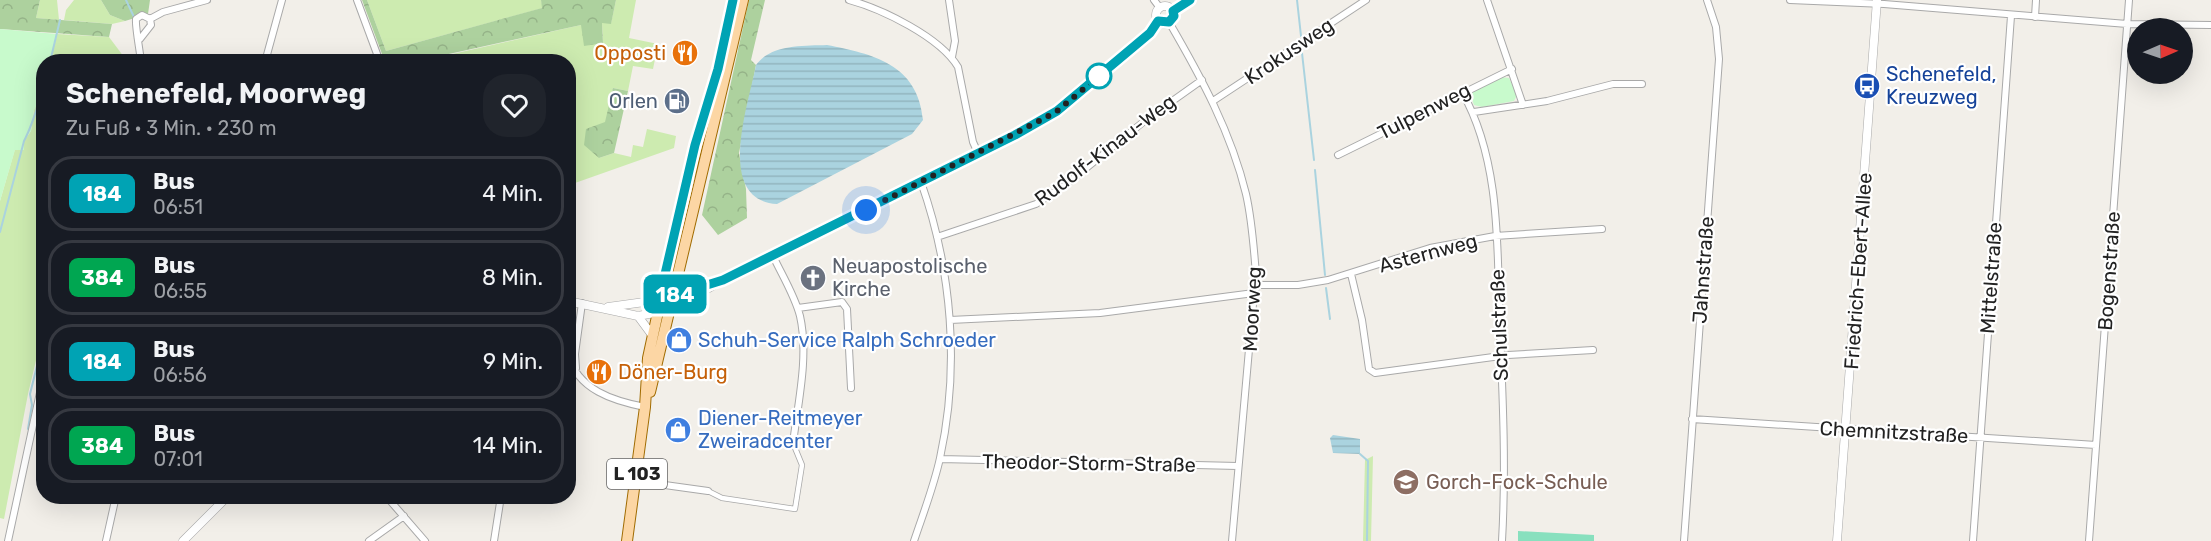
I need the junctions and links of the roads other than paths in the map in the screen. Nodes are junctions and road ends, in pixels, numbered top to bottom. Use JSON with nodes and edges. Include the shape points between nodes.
{"nodes":[{"id":1,"x":207,"y":0,"type":"edge"},
{"id":2,"x":282,"y":0,"type":"edge"},
{"id":3,"x":357,"y":0,"type":"edge"},
{"id":4,"x":733,"y":0,"type":"edge"},
{"id":5,"x":742,"y":0,"type":"edge"},
{"id":6,"x":849,"y":0,"type":"edge"},
{"id":7,"x":949,"y":0,"type":"edge"},
{"id":8,"x":1154,"y":0,"type":"edge"},
{"id":9,"x":1190,"y":0,"type":"edge"},
{"id":10,"x":1366,"y":0,"type":"edge"},
{"id":11,"x":1487,"y":0,"type":"edge"},
{"id":12,"x":1707,"y":0,"type":"edge"},
{"id":13,"x":1790,"y":0,"type":"edge"},
{"id":14,"x":2036,"y":0,"type":"edge"},
{"id":15,"x":2130,"y":0,"type":"edge"},
{"id":16,"x":1877,"y":2,"type":"edge"},
{"id":17,"x":1160,"y":8,"type":"junction"},
{"id":18,"x":1173,"y":11,"type":"junction"},
{"id":19,"x":2011,"y":16,"type":"junction"},
{"id":20,"x":2035,"y":17,"type":"junction"},
{"id":21,"x":2128,"y":18,"type":"edge"},
{"id":22,"x":150,"y":19,"type":"junction"},
{"id":23,"x":1158,"y":21,"type":"junction"},
{"id":24,"x":1169,"y":22,"type":"junction"},
{"id":25,"x":2127,"y":24,"type":"joint"},
{"id":26,"x":2193,"y":26,"type":"edge"},
{"id":27,"x":2211,"y":26,"type":"edge"},
{"id":28,"x":140,"y":39,"type":"junction"},
{"id":29,"x":141,"y":54,"type":"edge"},
{"id":30,"x":268,"y":54,"type":"edge"},
{"id":31,"x":377,"y":54,"type":"edge"},
{"id":32,"x":952,"y":57,"type":"junction"},
{"id":33,"x":1512,"y":69,"type":"junction"},
{"id":34,"x":1202,"y":80,"type":"junction"},
{"id":35,"x":1642,"y":84,"type":"dead end"},
{"id":36,"x":1462,"y":92,"type":"junction"},
{"id":37,"x":1213,"y":101,"type":"junction"},
{"id":38,"x":1523,"y":105,"type":"junction"},
{"id":39,"x":1473,"y":112,"type":"junction"},
{"id":40,"x":978,"y":153,"type":"junction"},
{"id":41,"x":1338,"y":155,"type":"dead end"},
{"id":42,"x":921,"y":182,"type":"junction"},
{"id":43,"x":1602,"y":229,"type":"dead end"},
{"id":44,"x":1496,"y":236,"type":"junction"},
{"id":45,"x":937,"y":237,"type":"junction"},
{"id":46,"x":772,"y":256,"type":"junction"},
{"id":47,"x":1351,"y":274,"type":"junction"},
{"id":48,"x":723,"y":280,"type":"junction"},
{"id":49,"x":1257,"y":285,"type":"junction"},
{"id":50,"x":1254,"y":293,"type":"junction"},
{"id":51,"x":674,"y":295,"type":"junction"},
{"id":52,"x":659,"y":300,"type":"junction"},
{"id":53,"x":576,"y":302,"type":"edge"},
{"id":54,"x":582,"y":303,"type":"junction"},
{"id":55,"x":604,"y":307,"type":"junction"},
{"id":56,"x":798,"y":308,"type":"junction"},
{"id":57,"x":670,"y":310,"type":"junction"},
{"id":58,"x":657,"y":314,"type":"junction"},
{"id":59,"x":638,"y":316,"type":"junction"},
{"id":60,"x":950,"y":320,"type":"junction"},
{"id":61,"x":579,"y":328,"type":"joint"},
{"id":62,"x":652,"y":335,"type":"junction"},
{"id":63,"x":1593,"y":350,"type":"dead end"},
{"id":64,"x":576,"y":354,"type":"edge"},
{"id":65,"x":1501,"y":356,"type":"junction"},
{"id":66,"x":576,"y":365,"type":"edge"},
{"id":67,"x":576,"y":370,"type":"edge"},
{"id":68,"x":579,"y":373,"type":"junction"},
{"id":69,"x":851,"y":388,"type":"dead end"},
{"id":70,"x":645,"y":407,"type":"junction"},
{"id":71,"x":36,"y":411,"type":"edge"},
{"id":72,"x":1692,"y":419,"type":"junction"},
{"id":73,"x":1846,"y":429,"type":"junction"},
{"id":74,"x":1980,"y":437,"type":"junction"},
{"id":75,"x":793,"y":443,"type":"joint"},
{"id":76,"x":2096,"y":445,"type":"junction"},
{"id":77,"x":940,"y":459,"type":"junction"},
{"id":78,"x":1238,"y":466,"type":"junction"},
{"id":79,"x":636,"y":481,"type":"junction"},
{"id":80,"x":708,"y":491,"type":"joint"},
{"id":81,"x":114,"y":504,"type":"edge"},
{"id":82,"x":220,"y":504,"type":"edge"},
{"id":83,"x":394,"y":504,"type":"edge"},
{"id":84,"x":498,"y":504,"type":"edge"},
{"id":85,"x":404,"y":516,"type":"junction"},
{"id":86,"x":8,"y":541,"type":"edge"},
{"id":87,"x":106,"y":541,"type":"edge"},
{"id":88,"x":183,"y":541,"type":"edge"},
{"id":89,"x":369,"y":541,"type":"edge"},
{"id":90,"x":425,"y":541,"type":"edge"},
{"id":91,"x":494,"y":541,"type":"edge"},
{"id":92,"x":627,"y":541,"type":"edge"},
{"id":93,"x":914,"y":541,"type":"edge"},
{"id":94,"x":1232,"y":541,"type":"edge"},
{"id":95,"x":1502,"y":541,"type":"edge"},
{"id":96,"x":1684,"y":541,"type":"edge"},
{"id":97,"x":1837,"y":541,"type":"edge"},
{"id":98,"x":1973,"y":541,"type":"edge"},
{"id":99,"x":2089,"y":541,"type":"edge"}],
"edges":[{"from":1,"to":22,"type":"street"},
{"from":2,"to":30,"type":"street"},
{"from":3,"to":31,"type":"street"},
{"from":4,"to":52,"type":"main road","number":"L 103"},
{"from":5,"to":51,"type":"main road","number":"L 103"},
{"from":6,"to":32,"type":"street","via":[[901,21]]},
{"from":7,"to":32,"type":"street","via":[[955,41]]},
{"from":8,"to":17,"type":"street"},
{"from":9,"to":18,"type":"street"},
{"from":10,"to":37,"type":"street","name":"Krokusweg"},
{"from":11,"to":33,"type":"street"},
{"from":12,"to":72,"type":"street","name":"Jahnstraße","via":[[1716,27],[1719,59]]},
{"from":13,"to":16,"type":"street"},
{"from":14,"to":20,"type":"street"},
{"from":15,"to":21,"type":"street","name":"Bogenstraße"},
{"from":16,"to":19,"type":"street"},
{"from":16,"to":73,"type":"street","name":"Friedrich-Ebert-Allee"},
{"from":17,"to":18,"type":"street","via":[[1167,6]]},
{"from":17,"to":23,"type":"street","via":[[1156,12]]},
{"from":18,"to":24,"type":"street"},
{"from":19,"to":20,"type":"street"},
{"from":19,"to":74,"type":"street","name":"Mittelstraße"},
{"from":20,"to":25,"type":"street"},
{"from":22,"to":28,"type":"street","via":[[147,32]]},
{"from":22,"to":28,"type":"street","via":[[142,15],[136,19]]},
{"from":23,"to":24,"type":"street"},
{"from":23,"to":40,"type":"street","via":[[1150,33],[1057,111]]},
{"from":24,"to":34,"type":"street","name":"Moorweg"},
{"from":25,"to":76,"type":"street","name":"Bogenstraße"},
{"from":26,"to":27,"type":"street"},
{"from":28,"to":29,"type":"street"},
{"from":32,"to":40,"type":"street","via":[[958,67]]},
{"from":33,"to":36,"type":"street","name":"Tulpenweg"},
{"from":33,"to":38,"type":"street"},
{"from":34,"to":37,"type":"street","name":"Moorweg"},
{"from":34,"to":45,"type":"street","name":"Rudolf-Kinau-Weg","via":[[1036,204]]},
{"from":35,"to":38,"type":"street","via":[[1613,84]]},
{"from":36,"to":39,"type":"street","name":"Schulstraße"},
{"from":36,"to":41,"type":"street","name":"Tulpenweg"},
{"from":37,"to":49,"type":"street","name":"Moorweg","via":[[1246,193]]},
{"from":38,"to":39,"type":"street"},
{"from":39,"to":44,"type":"street","name":"Schulstraße","via":[[1485,148]]},
{"from":40,"to":42,"type":"street"},
{"from":42,"to":45,"type":"street"},
{"from":42,"to":46,"type":"street"},
{"from":43,"to":44,"type":"street","name":"Asternweg"},
{"from":44,"to":47,"type":"street","name":"Asternweg","via":[[1430,248]]},
{"from":44,"to":65,"type":"street","name":"Schulstraße"},
{"from":45,"to":60,"type":"street"},
{"from":46,"to":48,"type":"street"},
{"from":46,"to":56,"type":"street"},
{"from":47,"to":49,"type":"street","name":"Asternweg","via":[[1298,285]]},
{"from":47,"to":65,"type":"street","via":[[1368,369],[1375,373]]},
{"from":48,"to":51,"type":"street"},
{"from":48,"to":57,"type":"street"},
{"from":49,"to":50,"type":"street","name":"Moorweg"},
{"from":50,"to":60,"type":"street","via":[[1100,313]]},
{"from":50,"to":78,"type":"street","name":"Moorweg"},
{"from":51,"to":52,"type":"street"},
{"from":51,"to":57,"type":"main road","number":"L 103"},
{"from":52,"to":55,"type":"street"},
{"from":52,"to":57,"type":"street"},
{"from":52,"to":58,"type":"main road","number":"L 103"},
{"from":53,"to":54,"type":"street"},
{"from":54,"to":55,"type":"street"},
{"from":54,"to":61,"type":"street"},
{"from":55,"to":59,"type":"street"},
{"from":56,"to":69,"type":"street","via":[[842,302],[847,309]]},
{"from":56,"to":75,"type":"street","via":[[803,346]]},
{"from":57,"to":58,"type":"street"},
{"from":57,"to":70,"type":"main road","number":"L 103"},
{"from":58,"to":59,"type":"street"},
{"from":58,"to":62,"type":"main road","number":"L 103"},
{"from":59,"to":62,"type":"street"},
{"from":60,"to":77,"type":"street","via":[[950,386]]},
{"from":61,"to":64,"type":"street"},
{"from":62,"to":70,"type":"main road","number":"L 103"},
{"from":63,"to":65,"type":"street"},
{"from":65,"to":95,"type":"street","name":"Schulstraße"},
{"from":66,"to":68,"type":"street"},
{"from":67,"to":68,"type":"street"},
{"from":68,"to":70,"type":"street","via":[[606,398]]},
{"from":70,"to":79,"type":"main road","number":"L 103"},
{"from":71,"to":86,"type":"street"},
{"from":72,"to":73,"type":"street","name":"Chemnitzstraße"},
{"from":72,"to":96,"type":"street","name":"Jahnstraße"},
{"from":73,"to":74,"type":"street","name":"Chemnitzstraße"},
{"from":73,"to":97,"type":"street","name":"Friedrich-Ebert-Allee"},
{"from":74,"to":76,"type":"street","name":"Chemnitzstraße"},
{"from":74,"to":98,"type":"street","name":"Mittelstraße"},
{"from":75,"to":80,"type":"street","via":[[802,465],[795,509],[722,498]]},
{"from":76,"to":99,"type":"street","name":"Bogenstraße"},
{"from":77,"to":78,"type":"street","name":"Theodor-Storm-Straße"},
{"from":77,"to":93,"type":"street"},
{"from":78,"to":94,"type":"street","name":"Moorweg"},
{"from":79,"to":80,"type":"street"},
{"from":79,"to":92,"type":"main road","number":"L 103"},
{"from":81,"to":87,"type":"street"},
{"from":82,"to":88,"type":"street"},
{"from":83,"to":85,"type":"street"},
{"from":84,"to":91,"type":"street"},
{"from":85,"to":89,"type":"street"},
{"from":85,"to":90,"type":"street"}]}
